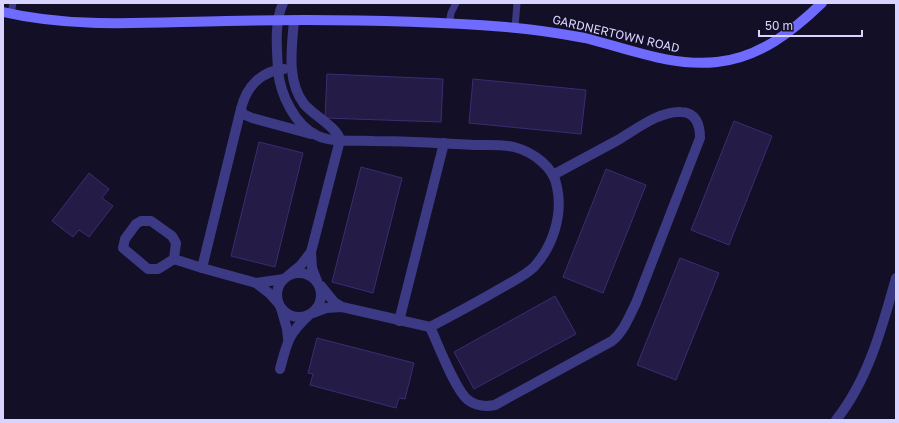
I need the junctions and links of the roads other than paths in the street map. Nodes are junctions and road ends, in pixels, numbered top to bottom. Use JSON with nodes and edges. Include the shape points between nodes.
{"nodes":[{"id":1,"x":13,"y":3,"type":"edge"},
{"id":2,"x":283,"y":3,"type":"edge"},
{"id":3,"x":456,"y":3,"type":"edge"},
{"id":4,"x":517,"y":3,"type":"edge"},
{"id":5,"x":822,"y":3,"type":"edge"},
{"id":6,"x":7,"y":13,"type":"edge"},
{"id":7,"x":278,"y":20,"type":"junction"},
{"id":8,"x":294,"y":20,"type":"junction"},
{"id":9,"x":449,"y":24,"type":"junction"},
{"id":10,"x":515,"y":28,"type":"junction"},
{"id":11,"x":292,"y":68,"type":"junction"},
{"id":12,"x":278,"y":70,"type":"junction"},
{"id":13,"x":241,"y":109,"type":"junction"},
{"id":14,"x":317,"y":136,"type":"junction"},
{"id":15,"x":340,"y":140,"type":"junction"},
{"id":16,"x":444,"y":143,"type":"junction"},
{"id":17,"x":553,"y":175,"type":"junction"},
{"id":18,"x":311,"y":252,"type":"junction"},
{"id":19,"x":174,"y":260,"type":"junction"},
{"id":20,"x":202,"y":268,"type":"junction"},
{"id":21,"x":287,"y":277,"type":"junction"},
{"id":22,"x":896,"y":278,"type":"edge"},
{"id":23,"x":256,"y":283,"type":"junction"},
{"id":24,"x":319,"y":283,"type":"junction"},
{"id":25,"x":280,"y":306,"type":"junction"},
{"id":26,"x":342,"y":307,"type":"junction"},
{"id":27,"x":311,"y":314,"type":"junction"},
{"id":28,"x":398,"y":321,"type":"junction"},
{"id":29,"x":430,"y":327,"type":"junction"},
{"id":30,"x":288,"y":339,"type":"junction"},
{"id":31,"x":280,"y":369,"type":"dead end"},
{"id":32,"x":836,"y":420,"type":"edge"}],
"edges":[{"from":1,"to":6,"type":"lane"},
{"from":2,"to":7,"type":"street"},
{"from":3,"to":9,"type":"lane"},
{"from":4,"to":10,"type":"lane"},
{"from":5,"to":10,"type":"street","name":"GARDNERTOWN ROAD","via":[[803,22],[754,53],[701,64],[663,59],[578,37]]},
{"from":6,"to":7,"type":"street","name":"GARDNERTOWN ROAD","via":[[76,23]]},
{"from":7,"to":8,"type":"street","name":"GARDNERTOWN ROAD"},
{"from":7,"to":12,"type":"street"},
{"from":8,"to":9,"type":"street","name":"GARDNERTOWN ROAD"},
{"from":8,"to":11,"type":"street"},
{"from":9,"to":10,"type":"street","name":"GARDNERTOWN ROAD"},
{"from":11,"to":12,"type":"street"},
{"from":11,"to":15,"type":"street","via":[[297,90],[303,102],[314,115],[339,134]]},
{"from":12,"to":13,"type":"street","via":[[268,73],[251,86],[244,96]]},
{"from":12,"to":14,"type":"street","via":[[288,104],[306,128]]},
{"from":13,"to":14,"type":"street","via":[[243,114],[252,118]]},
{"from":13,"to":20,"type":"street"},
{"from":14,"to":15,"type":"street"},
{"from":15,"to":16,"type":"street"},
{"from":15,"to":18,"type":"street"},
{"from":16,"to":17,"type":"street","via":[[514,147],[531,154]]},
{"from":16,"to":28,"type":"street"},
{"from":17,"to":29,"type":"street","via":[[559,200],[558,215],[548,247],[540,259],[517,279]]},
{"from":17,"to":29,"type":"street","via":[[661,115],[683,112],[692,115],[698,122],[700,138],[636,303],[627,323],[612,341],[494,405],[485,406],[474,404],[461,394]]},
{"from":18,"to":21,"type":"street"},
{"from":18,"to":24,"type":"street","via":[[312,268]]},
{"from":19,"to":19,"type":"street","via":[[176,243],[172,236],[151,221],[136,224],[123,243],[126,252],[148,269],[158,269]]},
{"from":19,"to":20,"type":"street"},
{"from":20,"to":23,"type":"street"},
{"from":21,"to":23,"type":"street"},
{"from":21,"to":24,"type":"street","via":[[298,272],[305,273]]},
{"from":21,"to":25,"type":"street","via":[[279,285],[277,292]]},
{"from":22,"to":32,"type":"street","via":[[865,373]]},
{"from":23,"to":25,"type":"street","via":[[269,292]]},
{"from":24,"to":26,"type":"street","via":[[334,302]]},
{"from":24,"to":27,"type":"street","via":[[321,301]]},
{"from":25,"to":27,"type":"street","via":[[300,318]]},
{"from":25,"to":30,"type":"street"},
{"from":26,"to":27,"type":"street","via":[[326,308]]},
{"from":26,"to":28,"type":"street"},
{"from":27,"to":30,"type":"street"},
{"from":28,"to":29,"type":"street"},
{"from":30,"to":31,"type":"street"}]}
